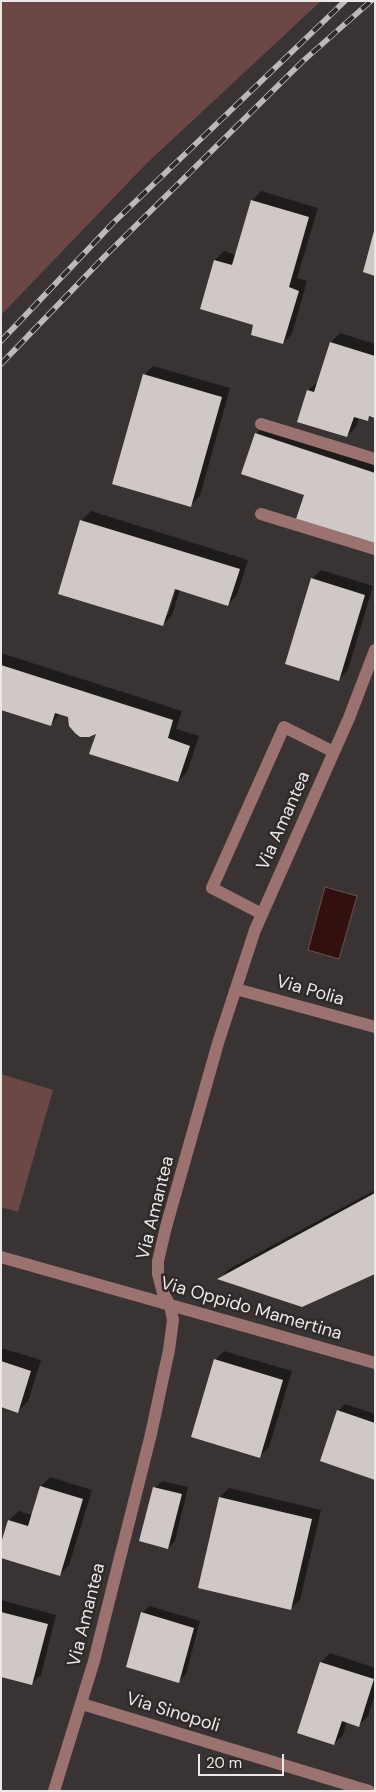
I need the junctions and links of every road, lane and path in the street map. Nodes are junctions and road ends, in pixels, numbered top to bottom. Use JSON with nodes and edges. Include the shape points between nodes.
{"nodes":[{"id":1,"x":261,"y":424,"type":"dead end"},
{"id":2,"x":375,"y":459,"type":"edge"},
{"id":3,"x":261,"y":514,"type":"dead end"},
{"id":4,"x":375,"y":549,"type":"edge"},
{"id":5,"x":375,"y":650,"type":"edge"},
{"id":6,"x":334,"y":752,"type":"junction"},
{"id":7,"x":262,"y":914,"type":"junction"},
{"id":8,"x":236,"y":988,"type":"junction"},
{"id":9,"x":375,"y":1027,"type":"edge"},
{"id":10,"x":1,"y":1257,"type":"edge"},
{"id":11,"x":170,"y":1304,"type":"junction"},
{"id":12,"x":375,"y":1363,"type":"edge"},
{"id":13,"x":82,"y":1704,"type":"junction"},
{"id":14,"x":54,"y":1791,"type":"edge"},
{"id":15,"x":370,"y":1791,"type":"edge"}],
"edges":[{"from":1,"to":2,"type":"street"},
{"from":3,"to":4,"type":"street"},
{"from":5,"to":6,"type":"street","name":"Via Amantea"},
{"from":6,"to":7,"type":"street","name":"Via Amantea"},
{"from":6,"to":7,"type":"street","via":[[284,727],[220,870],[212,888]]},
{"from":7,"to":8,"type":"street","name":"Via Amantea"},
{"from":8,"to":9,"type":"street","name":"Via Polia"},
{"from":8,"to":11,"type":"street","name":"Via Amantea","via":[[158,1261],[159,1281]]},
{"from":10,"to":11,"type":"street","name":"Via Oppido Mamertina"},
{"from":11,"to":12,"type":"street","name":"Via Oppido Mamertina"},
{"from":11,"to":13,"type":"street","name":"Via Amantea","via":[[173,1330],[158,1403]]},
{"from":13,"to":14,"type":"street","name":"Via Amantea"},
{"from":13,"to":15,"type":"street","name":"Via Sinopoli"}]}
